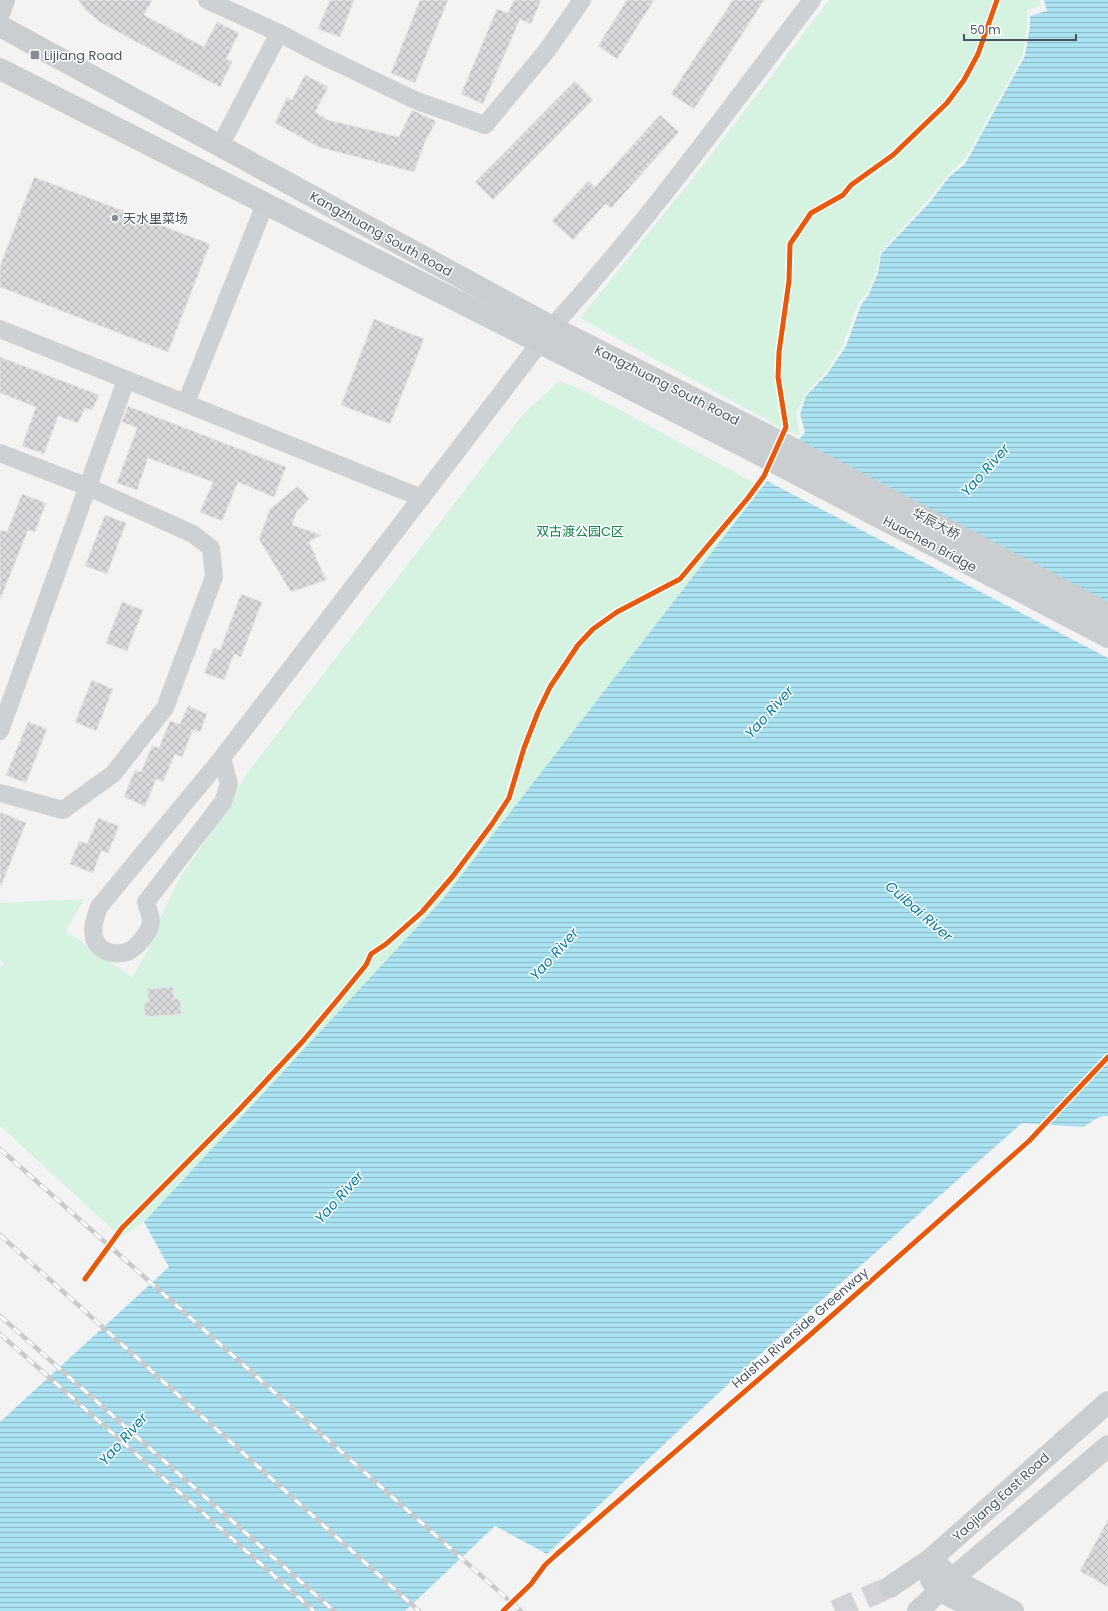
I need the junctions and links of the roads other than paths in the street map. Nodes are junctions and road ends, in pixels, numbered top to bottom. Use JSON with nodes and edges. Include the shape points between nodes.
{"nodes":[{"id":1,"x":4,"y":0,"type":"edge"},
{"id":2,"x":207,"y":0,"type":"edge"},
{"id":3,"x":582,"y":0,"type":"edge"},
{"id":4,"x":812,"y":0,"type":"edge"},
{"id":5,"x":0,"y":11,"type":"edge"},
{"id":6,"x":0,"y":26,"type":"edge"},
{"id":7,"x":279,"y":33,"type":"junction"},
{"id":8,"x":0,"y":69,"type":"edge"},
{"id":9,"x":220,"y":146,"type":"junction"},
{"id":10,"x":265,"y":204,"type":"junction"},
{"id":11,"x":0,"y":329,"type":"edge"},
{"id":12,"x":547,"y":335,"type":"junction"},
{"id":13,"x":126,"y":380,"type":"junction"},
{"id":14,"x":186,"y":403,"type":"junction"},
{"id":15,"x":758,"y":442,"type":"junction"},
{"id":16,"x":0,"y":453,"type":"edge"},
{"id":17,"x":88,"y":487,"type":"junction"},
{"id":18,"x":422,"y":498,"type":"junction"},
{"id":19,"x":1108,"y":614,"type":"edge"},
{"id":20,"x":1108,"y":637,"type":"edge"},
{"id":21,"x":0,"y":732,"type":"edge"},
{"id":22,"x":222,"y":758,"type":"junction"},
{"id":23,"x":0,"y":793,"type":"edge"},
{"id":24,"x":1108,"y":1402,"type":"edge"},
{"id":25,"x":1108,"y":1446,"type":"edge"},
{"id":26,"x":925,"y":1563,"type":"junction"},
{"id":27,"x":946,"y":1585,"type":"junction"},
{"id":28,"x":890,"y":1587,"type":"tunnel mouth"},
{"id":29,"x":918,"y":1611,"type":"edge"},
{"id":30,"x":980,"y":1611,"type":"edge"},
{"id":31,"x":1013,"y":1611,"type":"edge"}],
"edges":[{"from":1,"to":5,"type":"main road"},
{"from":2,"to":7,"type":"street"},
{"from":3,"to":7,"type":"street","via":[[548,49],[485,125],[417,101]]},
{"from":4,"to":12,"type":"street","via":[[676,177]]},
{"from":6,"to":9,"type":"main road","name":"Kangzhuang South Road"},
{"from":7,"to":9,"type":"street"},
{"from":8,"to":10,"type":"main road","name":"Kangzhuang South Road"},
{"from":9,"to":12,"type":"main road","name":"Kangzhuang South Road"},
{"from":10,"to":12,"type":"main road","name":"Kangzhuang South Road"},
{"from":10,"to":14,"type":"street"},
{"from":11,"to":13,"type":"street"},
{"from":12,"to":15,"type":"main road","name":"Kangzhuang South Road"},
{"from":12,"to":18,"type":"street"},
{"from":13,"to":14,"type":"street"},
{"from":13,"to":17,"type":"street"},
{"from":14,"to":18,"type":"street"},
{"from":15,"to":19,"type":"main road","name":"华辰大桥"},
{"from":15,"to":20,"type":"main road","name":"Huachen Bridge"},
{"from":16,"to":17,"type":"street"},
{"from":17,"to":21,"type":"street"},
{"from":17,"to":23,"type":"street","via":[[193,534],[211,548],[214,577],[165,708],[113,774],[64,810]]},
{"from":18,"to":22,"type":"street"},
{"from":22,"to":22,"type":"street","via":[[99,907],[94,920],[94,936],[100,948],[111,953],[132,950],[150,928],[151,919],[146,902],[223,802],[230,784]]},
{"from":24,"to":26,"type":"main road","name":"Yaojiang East Road"},
{"from":25,"to":27,"type":"main road"},
{"from":26,"to":27,"type":"main road"},
{"from":26,"to":28,"type":"main road","name":"Yaojiang East Road"},
{"from":27,"to":29,"type":"main road"},
{"from":27,"to":30,"type":"main road"},
{"from":27,"to":31,"type":"main road"}]}
